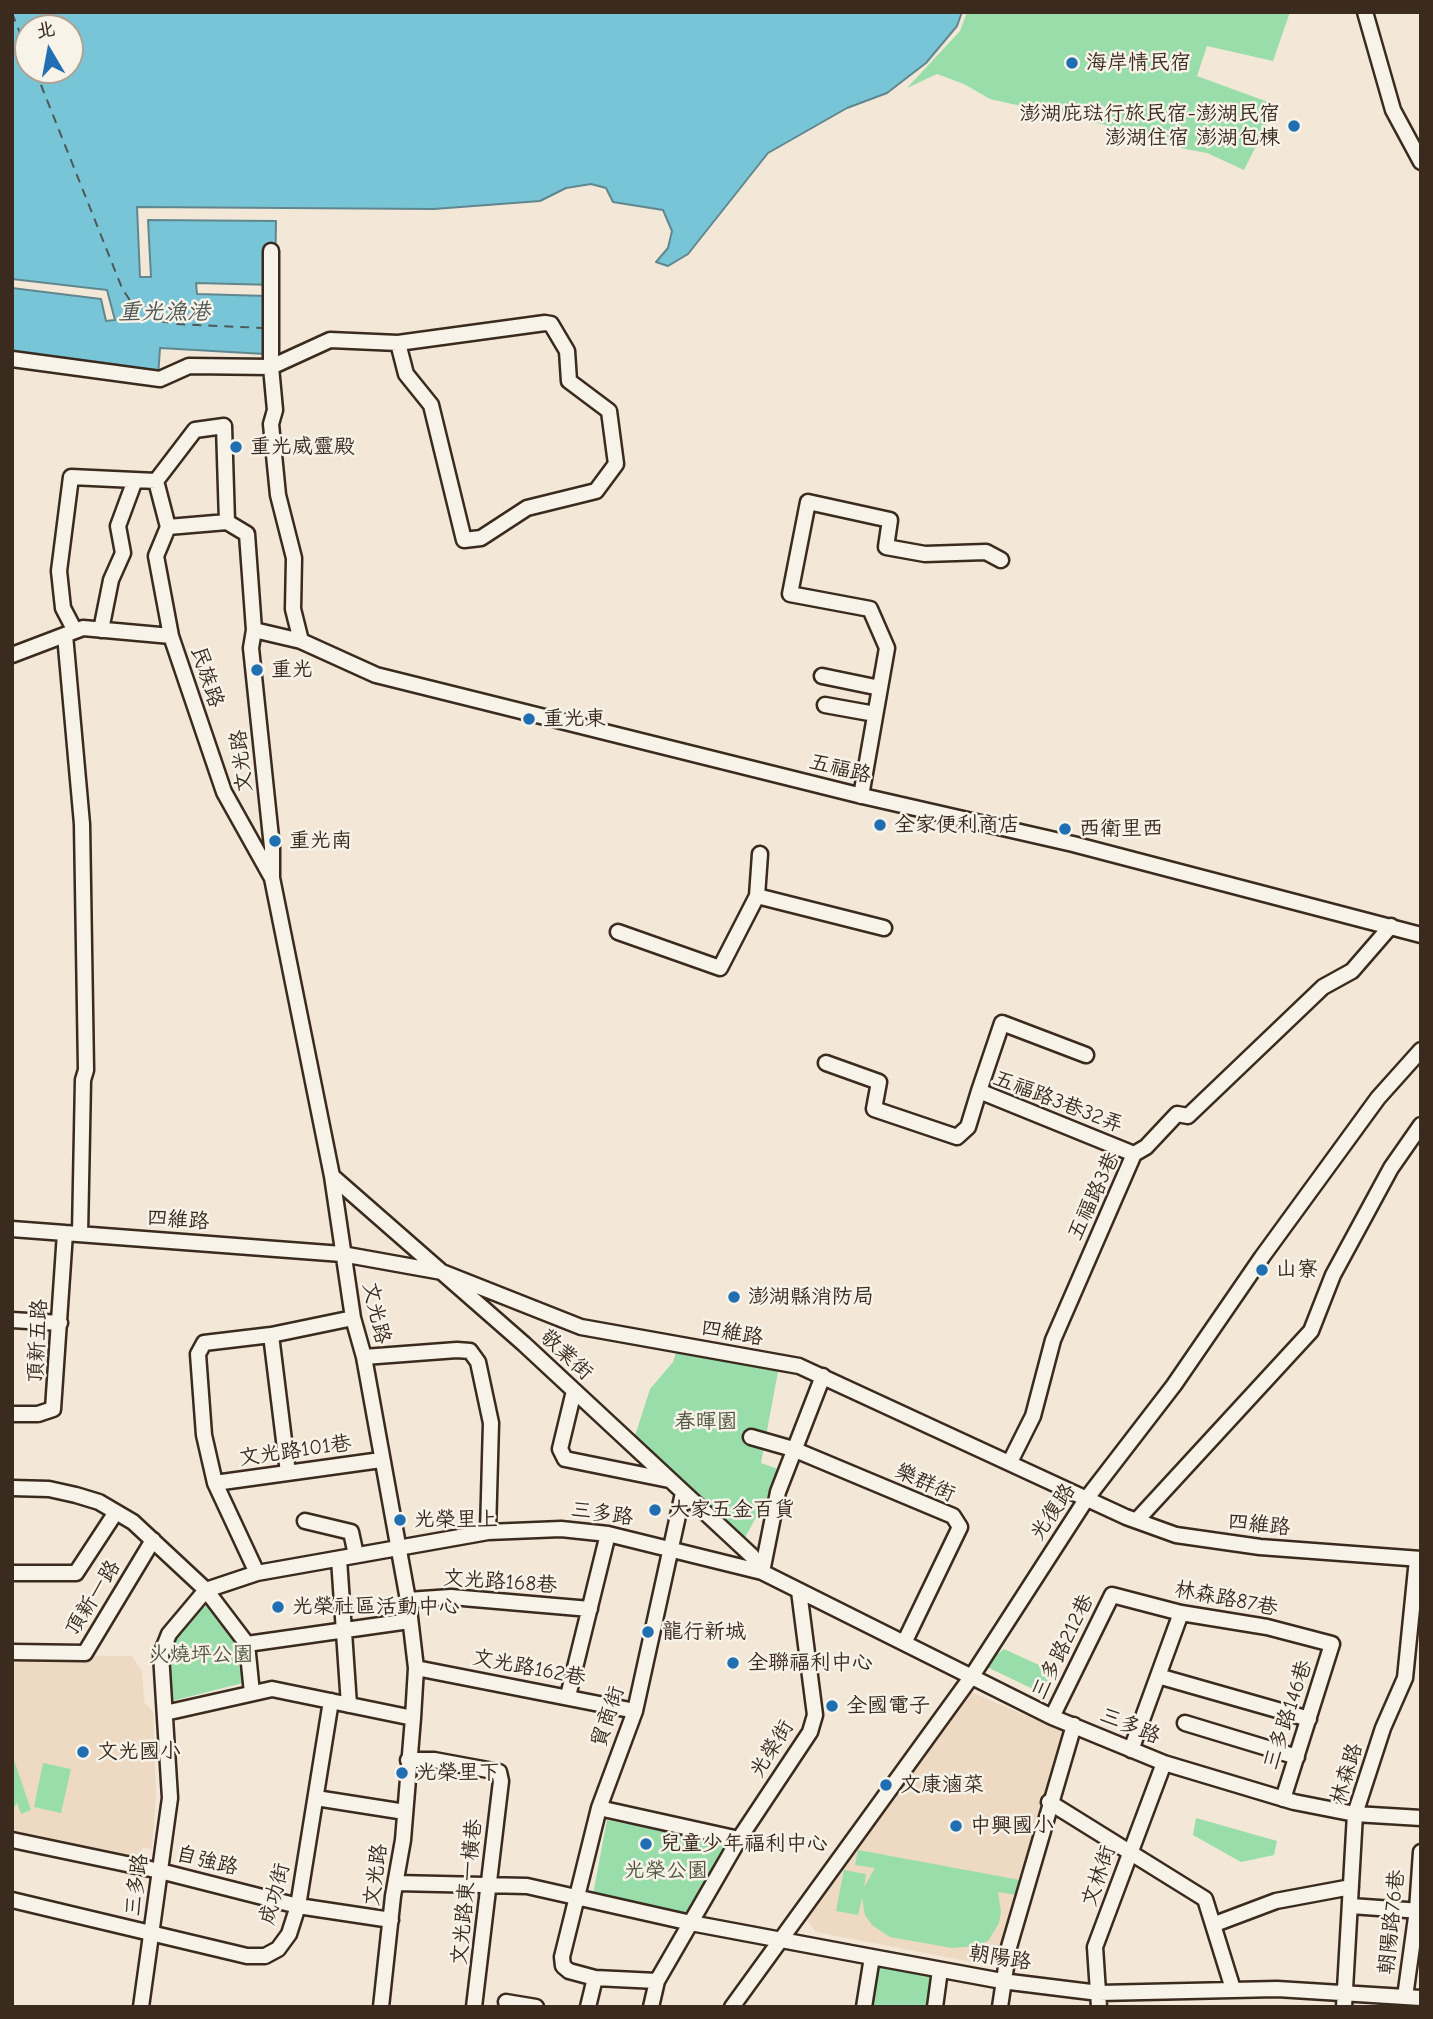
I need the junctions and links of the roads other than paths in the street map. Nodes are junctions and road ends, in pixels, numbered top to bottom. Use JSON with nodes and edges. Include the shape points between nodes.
{"nodes":[{"id":1,"x":1365,"y":12,"type":"edge"},
{"id":2,"x":1421,"y":162,"type":"edge"},
{"id":3,"x":271,"y":251,"type":"dead end"},
{"id":4,"x":398,"y":343,"type":"junction"},
{"id":5,"x":12,"y":359,"type":"edge"},
{"id":6,"x":271,"y":367,"type":"junction"},
{"id":7,"x":135,"y":480,"type":"junction"},
{"id":8,"x":156,"y":481,"type":"junction"},
{"id":9,"x":228,"y":522,"type":"junction"},
{"id":10,"x":168,"y":527,"type":"junction"},
{"id":11,"x":1001,"y":560,"type":"dead end"},
{"id":12,"x":101,"y":630,"type":"junction"},
{"id":13,"x":254,"y":630,"type":"junction"},
{"id":14,"x":70,"y":633,"type":"junction"},
{"id":15,"x":172,"y":636,"type":"junction"},
{"id":16,"x":301,"y":641,"type":"junction"},
{"id":17,"x":12,"y":655,"type":"edge"},
{"id":18,"x":822,"y":676,"type":"dead end"},
{"id":19,"x":880,"y":688,"type":"junction"},
{"id":20,"x":825,"y":705,"type":"dead end"},
{"id":21,"x":875,"y":714,"type":"junction"},
{"id":22,"x":861,"y":796,"type":"junction"},
{"id":23,"x":760,"y":854,"type":"dead end"},
{"id":24,"x":272,"y":878,"type":"junction"},
{"id":25,"x":757,"y":896,"type":"junction"},
{"id":26,"x":1391,"y":926,"type":"junction"},
{"id":27,"x":884,"y":929,"type":"dead end"},
{"id":28,"x":618,"y":932,"type":"dead end"},
{"id":29,"x":1421,"y":935,"type":"edge"},
{"id":30,"x":1421,"y":1050,"type":"edge"},
{"id":31,"x":1086,"y":1055,"type":"dead end"},
{"id":32,"x":826,"y":1063,"type":"dead end"},
{"id":33,"x":979,"y":1091,"type":"junction"},
{"id":34,"x":1421,"y":1125,"type":"edge"},
{"id":35,"x":1134,"y":1154,"type":"junction"},
{"id":36,"x":332,"y":1176,"type":"junction"},
{"id":37,"x":12,"y":1229,"type":"edge"},
{"id":38,"x":72,"y":1234,"type":"junction"},
{"id":39,"x":342,"y":1254,"type":"junction"},
{"id":40,"x":442,"y":1272,"type":"junction"},
{"id":41,"x":353,"y":1318,"type":"junction"},
{"id":42,"x":12,"y":1320,"type":"edge"},
{"id":43,"x":60,"y":1323,"type":"junction"},
{"id":44,"x":271,"y":1335,"type":"junction"},
{"id":45,"x":364,"y":1357,"type":"junction"},
{"id":46,"x":823,"y":1376,"type":"junction"},
{"id":47,"x":574,"y":1391,"type":"junction"},
{"id":48,"x":12,"y":1414,"type":"edge"},
{"id":49,"x":751,"y":1437,"type":"dead end"},
{"id":50,"x":793,"y":1449,"type":"junction"},
{"id":51,"x":381,"y":1460,"type":"junction"},
{"id":52,"x":1010,"y":1462,"type":"junction"},
{"id":53,"x":288,"y":1473,"type":"junction"},
{"id":54,"x":670,"y":1480,"type":"junction"},
{"id":55,"x":215,"y":1483,"type":"junction"},
{"id":56,"x":12,"y":1488,"type":"edge"},
{"id":57,"x":683,"y":1493,"type":"junction"},
{"id":58,"x":1087,"y":1498,"type":"junction"},
{"id":59,"x":116,"y":1512,"type":"junction"},
{"id":60,"x":1137,"y":1520,"type":"junction"},
{"id":61,"x":305,"y":1521,"type":"dead end"},
{"id":62,"x":488,"y":1532,"type":"junction"},
{"id":63,"x":608,"y":1534,"type":"junction"},
{"id":64,"x":153,"y":1540,"type":"junction"},
{"id":65,"x":398,"y":1546,"type":"junction"},
{"id":66,"x":673,"y":1548,"type":"junction"},
{"id":67,"x":356,"y":1555,"type":"junction"},
{"id":68,"x":340,"y":1559,"type":"junction"},
{"id":69,"x":1419,"y":1559,"type":"edge"},
{"id":70,"x":762,"y":1572,"type":"junction"},
{"id":71,"x":12,"y":1573,"type":"edge"},
{"id":72,"x":257,"y":1573,"type":"junction"},
{"id":73,"x":206,"y":1590,"type":"junction"},
{"id":74,"x":799,"y":1591,"type":"junction"},
{"id":75,"x":1112,"y":1595,"type":"joint"},
{"id":76,"x":408,"y":1600,"type":"junction"},
{"id":77,"x":590,"y":1609,"type":"junction"},
{"id":78,"x":1181,"y":1613,"type":"junction"},
{"id":79,"x":408,"y":1621,"type":"junction"},
{"id":80,"x":347,"y":1632,"type":"junction"},
{"id":81,"x":905,"y":1641,"type":"junction"},
{"id":82,"x":247,"y":1644,"type":"junction"},
{"id":83,"x":1332,"y":1644,"type":"joint"},
{"id":84,"x":12,"y":1652,"type":"edge"},
{"id":85,"x":1415,"y":1657,"type":"edge"},
{"id":86,"x":416,"y":1668,"type":"junction"},
{"id":87,"x":972,"y":1676,"type":"junction"},
{"id":88,"x":1158,"y":1676,"type":"junction"},
{"id":89,"x":252,"y":1693,"type":"junction"},
{"id":90,"x":568,"y":1696,"type":"junction"},
{"id":91,"x":331,"y":1701,"type":"junction"},
{"id":92,"x":349,"y":1705,"type":"junction"},
{"id":93,"x":635,"y":1711,"type":"junction"},
{"id":94,"x":165,"y":1713,"type":"junction"},
{"id":95,"x":1052,"y":1717,"type":"junction"},
{"id":96,"x":413,"y":1718,"type":"junction"},
{"id":97,"x":1308,"y":1719,"type":"junction"},
{"id":98,"x":1185,"y":1723,"type":"dead end"},
{"id":99,"x":1073,"y":1725,"type":"junction"},
{"id":100,"x":1130,"y":1750,"type":"junction"},
{"id":101,"x":1297,"y":1757,"type":"junction"},
{"id":102,"x":408,"y":1760,"type":"junction"},
{"id":103,"x":1164,"y":1763,"type":"junction"},
{"id":104,"x":316,"y":1798,"type":"junction"},
{"id":105,"x":1283,"y":1799,"type":"junction"},
{"id":106,"x":1049,"y":1802,"type":"junction"},
{"id":107,"x":599,"y":1808,"type":"junction"},
{"id":108,"x":405,"y":1812,"type":"junction"},
{"id":109,"x":1355,"y":1814,"type":"junction"},
{"id":110,"x":1421,"y":1818,"type":"edge"},
{"id":111,"x":739,"y":1839,"type":"junction"},
{"id":112,"x":12,"y":1840,"type":"edge"},
{"id":113,"x":1129,"y":1850,"type":"junction"},
{"id":114,"x":1421,"y":1852,"type":"edge"},
{"id":115,"x":160,"y":1871,"type":"junction"},
{"id":116,"x":396,"y":1882,"type":"junction"},
{"id":117,"x":1351,"y":1887,"type":"junction"},
{"id":118,"x":488,"y":1888,"type":"junction"},
{"id":119,"x":579,"y":1898,"type":"junction"},
{"id":120,"x":12,"y":1900,"type":"edge"},
{"id":121,"x":298,"y":1906,"type":"junction"},
{"id":122,"x":1351,"y":1906,"type":"junction"},
{"id":123,"x":1419,"y":1910,"type":"edge"},
{"id":124,"x":391,"y":1920,"type":"junction"},
{"id":125,"x":691,"y":1923,"type":"junction"},
{"id":126,"x":1214,"y":1924,"type":"junction"},
{"id":127,"x":152,"y":1932,"type":"junction"},
{"id":128,"x":780,"y":1937,"type":"junction"},
{"id":129,"x":872,"y":1957,"type":"junction"},
{"id":130,"x":940,"y":1970,"type":"junction"},
{"id":131,"x":595,"y":1978,"type":"junction"},
{"id":132,"x":657,"y":1981,"type":"junction"},
{"id":133,"x":1002,"y":1981,"type":"junction"},
{"id":134,"x":1233,"y":1989,"type":"junction"},
{"id":135,"x":1345,"y":1991,"type":"junction"},
{"id":136,"x":1405,"y":1997,"type":"junction"},
{"id":137,"x":1421,"y":1998,"type":"edge"},
{"id":138,"x":1099,"y":2000,"type":"edge"},
{"id":139,"x":506,"y":2003,"type":"dead end"},
{"id":140,"x":938,"y":2006,"type":"edge"},
{"id":141,"x":141,"y":2007,"type":"edge"},
{"id":142,"x":381,"y":2007,"type":"edge"},
{"id":143,"x":474,"y":2007,"type":"edge"},
{"id":144,"x":536,"y":2007,"type":"edge"},
{"id":145,"x":589,"y":2007,"type":"edge"},
{"id":146,"x":652,"y":2007,"type":"edge"},
{"id":147,"x":732,"y":2007,"type":"edge"},
{"id":148,"x":864,"y":2007,"type":"edge"},
{"id":149,"x":1000,"y":2007,"type":"edge"},
{"id":150,"x":1344,"y":2007,"type":"edge"}],
"edges":[{"from":1,"to":2,"type":"street","via":[[1393,110]]},
{"from":3,"to":6,"type":"street"},
{"from":4,"to":4,"type":"street","via":[[551,324],[567,351],[569,382],[609,411],[616,464],[596,491],[527,508],[481,538],[464,540],[431,405],[406,374]]},
{"from":4,"to":6,"type":"street","via":[[330,340]]},
{"from":5,"to":6,"type":"street","via":[[160,379],[189,366]]},
{"from":6,"to":16,"type":"street","via":[[278,495],[294,558],[293,609]]},
{"from":7,"to":8,"type":"street"},
{"from":7,"to":12,"type":"street","via":[[118,526],[123,553],[111,580]]},
{"from":7,"to":14,"type":"street","name":"頂新五路","via":[[71,477],[59,571],[62,608]]},
{"from":8,"to":9,"type":"street","via":[[195,430],[224,426]]},
{"from":8,"to":10,"type":"street"},
{"from":9,"to":10,"type":"street"},
{"from":9,"to":13,"type":"street","name":"文光路","via":[[247,534]]},
{"from":10,"to":15,"type":"street","via":[[156,556]]},
{"from":11,"to":19,"type":"street","via":[[986,552],[925,554],[886,547],[890,520],[808,502],[790,594],[870,609],[887,648]]},
{"from":12,"to":14,"type":"street","name":"民族路","via":[[83,628]]},
{"from":12,"to":15,"type":"street","name":"民族路"},
{"from":13,"to":16,"type":"street","name":"五福路"},
{"from":13,"to":24,"type":"street","name":"文光路","via":[[251,648]]},
{"from":14,"to":17,"type":"street","name":"民族路"},
{"from":14,"to":38,"type":"street","name":"頂新五路","via":[[82,824],[86,1070]]},
{"from":15,"to":24,"type":"street","name":"民族路","via":[[224,792]]},
{"from":16,"to":22,"type":"street","name":"五福路","via":[[376,676]]},
{"from":18,"to":19,"type":"street"},
{"from":19,"to":21,"type":"street"},
{"from":20,"to":21,"type":"street"},
{"from":21,"to":22,"type":"street"},
{"from":22,"to":26,"type":"street","name":"五福路","via":[[1073,844]]},
{"from":23,"to":25,"type":"street"},
{"from":24,"to":36,"type":"street","name":"文光路"},
{"from":25,"to":27,"type":"street"},
{"from":25,"to":28,"type":"street","via":[[720,968]]},
{"from":26,"to":29,"type":"street","name":"五福路"},
{"from":26,"to":35,"type":"street","name":"五福路3巷","via":[[1352,971],[1323,987],[1188,1116],[1177,1114]]},
{"from":30,"to":58,"type":"street","name":"光復路","via":[[1378,1098],[1174,1385]]},
{"from":31,"to":33,"type":"street","via":[[1002,1023]]},
{"from":32,"to":33,"type":"street","name":"五福路3巷32弄","via":[[879,1082],[874,1109],[957,1137],[968,1127]]},
{"from":33,"to":35,"type":"street","name":"五福路3巷32弄"},
{"from":34,"to":60,"type":"street","via":[[1391,1168],[1333,1275],[1311,1331]]},
{"from":35,"to":52,"type":"street","name":"五福路3巷","via":[[1053,1340],[1033,1416]]},
{"from":36,"to":39,"type":"street","name":"文光路"},
{"from":36,"to":40,"type":"street","name":"敬業街"},
{"from":37,"to":38,"type":"street","name":"四維路"},
{"from":38,"to":39,"type":"street","name":"四維路"},
{"from":38,"to":43,"type":"street","name":"頂新五路"},
{"from":39,"to":40,"type":"street","name":"四維路"},
{"from":39,"to":41,"type":"street","name":"文光路"},
{"from":40,"to":46,"type":"street","name":"四維路","via":[[581,1327],[799,1366]]},
{"from":40,"to":47,"type":"street","name":"敬業街"},
{"from":41,"to":44,"type":"street"},
{"from":41,"to":45,"type":"street","name":"文光路"},
{"from":42,"to":43,"type":"street"},
{"from":43,"to":48,"type":"street","name":"頂新五路","via":[[53,1409]]},
{"from":44,"to":53,"type":"street"},
{"from":44,"to":55,"type":"street","via":[[204,1343],[198,1354],[204,1435]]},
{"from":45,"to":51,"type":"street","name":"文光路"},
{"from":45,"to":62,"type":"street","via":[[470,1351],[478,1362],[491,1423]]},
{"from":46,"to":50,"type":"street"},
{"from":46,"to":52,"type":"street","name":"四維路"},
{"from":47,"to":54,"type":"street","name":"敬業街"},
{"from":47,"to":54,"type":"street","via":[[560,1449],[565,1459]]},
{"from":49,"to":50,"type":"street","name":"樂群街"},
{"from":50,"to":70,"type":"street","via":[[778,1492]]},
{"from":50,"to":81,"type":"street","name":"樂群街","via":[[953,1517],[960,1527]]},
{"from":51,"to":53,"type":"street","name":"文光路101巷"},
{"from":51,"to":65,"type":"street","name":"文光路"},
{"from":52,"to":58,"type":"street","name":"四維路"},
{"from":53,"to":55,"type":"street","name":"文光路101巷"},
{"from":54,"to":57,"type":"street","name":"敬業街"},
{"from":55,"to":72,"type":"street"},
{"from":56,"to":59,"type":"street","via":[[76,1495]]},
{"from":57,"to":66,"type":"street","name":"貿商街"},
{"from":57,"to":70,"type":"street","name":"敬業街","via":[[752,1556]]},
{"from":58,"to":60,"type":"street","name":"四維路"},
{"from":58,"to":87,"type":"street","name":"光復路"},
{"from":59,"to":64,"type":"street"},
{"from":59,"to":71,"type":"street","via":[[76,1573]]},
{"from":60,"to":69,"type":"street","name":"四維路","via":[[1197,1539]]},
{"from":61,"to":67,"type":"street","via":[[351,1532]]},
{"from":62,"to":63,"type":"street","name":"三多路","via":[[561,1529]]},
{"from":62,"to":65,"type":"street","name":"三多路"},
{"from":63,"to":66,"type":"street","name":"三多路"},
{"from":63,"to":77,"type":"street"},
{"from":64,"to":73,"type":"street"},
{"from":64,"to":84,"type":"street","name":"頂新一路","via":[[85,1653]]},
{"from":65,"to":67,"type":"street","name":"三多路"},
{"from":65,"to":76,"type":"street","name":"文光路"},
{"from":66,"to":70,"type":"street","name":"三多路"},
{"from":66,"to":93,"type":"street","name":"貿商街"},
{"from":67,"to":68,"type":"street","name":"三多路"},
{"from":68,"to":72,"type":"street","name":"三多路"},
{"from":68,"to":80,"type":"street"},
{"from":69,"to":85,"type":"street","name":"林森路"},
{"from":70,"to":74,"type":"street","name":"三多路"},
{"from":72,"to":73,"type":"street","name":"三多路"},
{"from":73,"to":82,"type":"street"},
{"from":73,"to":94,"type":"street","name":"三多路","via":[[169,1634],[161,1654]]},
{"from":74,"to":81,"type":"street","name":"三多路"},
{"from":74,"to":111,"type":"street","name":"光榮街","via":[[815,1715],[810,1732]]},
{"from":75,"to":78,"type":"street","name":"林森路87巷"},
{"from":75,"to":95,"type":"street","name":"三多路212巷"},
{"from":76,"to":77,"type":"street","name":"文光路168巷","via":[[451,1597]]},
{"from":76,"to":79,"type":"street","name":"文光路"},
{"from":77,"to":90,"type":"street"},
{"from":78,"to":83,"type":"street","name":"林森路87巷"},
{"from":78,"to":88,"type":"street"},
{"from":79,"to":80,"type":"street"},
{"from":79,"to":86,"type":"street","name":"文光路"},
{"from":80,"to":82,"type":"street"},
{"from":80,"to":92,"type":"street"},
{"from":81,"to":87,"type":"street","name":"三多路"},
{"from":82,"to":89,"type":"street"},
{"from":83,"to":97,"type":"street","name":"三多路146巷"},
{"from":85,"to":109,"type":"street","name":"林森路","via":[[1383,1728]]},
{"from":86,"to":90,"type":"street","name":"文光路162巷"},
{"from":86,"to":96,"type":"street","name":"文光路"},
{"from":87,"to":95,"type":"street","name":"三多路"},
{"from":87,"to":128,"type":"street","name":"光復路"},
{"from":88,"to":97,"type":"street"},
{"from":88,"to":100,"type":"street"},
{"from":89,"to":91,"type":"street","via":[[272,1689]]},
{"from":89,"to":94,"type":"street"},
{"from":90,"to":93,"type":"street","name":"文光路162巷"},
{"from":91,"to":92,"type":"street"},
{"from":91,"to":104,"type":"street","name":"成功街"},
{"from":92,"to":96,"type":"street"},
{"from":93,"to":107,"type":"street","name":"貿商街"},
{"from":94,"to":115,"type":"street","name":"三多路","via":[[170,1798]]},
{"from":95,"to":99,"type":"street","name":"三多路"},
{"from":96,"to":102,"type":"street","name":"文光路"},
{"from":97,"to":101,"type":"street","name":"三多路146巷"},
{"from":98,"to":101,"type":"street"},
{"from":99,"to":100,"type":"street","name":"三多路"},
{"from":99,"to":106,"type":"street"},
{"from":100,"to":103,"type":"street","name":"三多路"},
{"from":101,"to":105,"type":"street","name":"三多路146巷"},
{"from":102,"to":108,"type":"street","name":"文光路"},
{"from":102,"to":118,"type":"street","name":"文光路東一橫巷","via":[[499,1772]]},
{"from":103,"to":105,"type":"street","name":"三多路"},
{"from":103,"to":113,"type":"street","name":"文林街"},
{"from":104,"to":108,"type":"street"},
{"from":104,"to":121,"type":"street","name":"成功街"},
{"from":105,"to":109,"type":"street","name":"三多路"},
{"from":106,"to":113,"type":"street"},
{"from":106,"to":133,"type":"street"},
{"from":107,"to":111,"type":"street"},
{"from":107,"to":119,"type":"street","name":"貿商街"},
{"from":108,"to":116,"type":"street","name":"文光路"},
{"from":109,"to":110,"type":"street","name":"三多路"},
{"from":109,"to":117,"type":"street","name":"林森路"},
{"from":111,"to":125,"type":"street","name":"光榮街"},
{"from":112,"to":115,"type":"street","name":"自強路"},
{"from":113,"to":126,"type":"street","via":[[1205,1899]]},
{"from":113,"to":138,"type":"street","name":"文林街","via":[[1095,1947]]},
{"from":114,"to":123,"type":"street","name":"朝陽路76巷"},
{"from":115,"to":121,"type":"street","name":"自強路"},
{"from":115,"to":127,"type":"street","name":"三多路"},
{"from":116,"to":118,"type":"street"},
{"from":116,"to":124,"type":"street","name":"文光路"},
{"from":117,"to":122,"type":"street","name":"林森路"},
{"from":117,"to":126,"type":"street","via":[[1276,1901]]},
{"from":118,"to":119,"type":"street","via":[[527,1886]]},
{"from":118,"to":143,"type":"street","name":"文光路東一橫巷"},
{"from":119,"to":125,"type":"street","name":"朝陽路"},
{"from":119,"to":131,"type":"street","name":"貿商街","via":[[563,1966]]},
{"from":120,"to":127,"type":"street","name":"成功街"},
{"from":121,"to":124,"type":"street","name":"自強路"},
{"from":121,"to":127,"type":"street","name":"成功街","via":[[289,1934],[278,1949],[265,1956],[247,1956]]},
{"from":122,"to":123,"type":"street"},
{"from":122,"to":135,"type":"street","name":"林森路"},
{"from":123,"to":136,"type":"street","name":"朝陽路76巷"},
{"from":124,"to":142,"type":"street","name":"文光路"},
{"from":125,"to":128,"type":"street","name":"朝陽路"},
{"from":125,"to":132,"type":"street","name":"光榮街"},
{"from":126,"to":134,"type":"street"},
{"from":127,"to":141,"type":"street","name":"三多路"},
{"from":128,"to":129,"type":"street","name":"朝陽路"},
{"from":128,"to":147,"type":"street","name":"光復路"},
{"from":129,"to":130,"type":"street","name":"朝陽路"},
{"from":129,"to":148,"type":"street"},
{"from":130,"to":133,"type":"street","name":"朝陽路"},
{"from":130,"to":140,"type":"street"},
{"from":131,"to":132,"type":"street"},
{"from":131,"to":145,"type":"street"},
{"from":132,"to":146,"type":"street","name":"光榮街"},
{"from":133,"to":138,"type":"street","name":"朝陽路"},
{"from":133,"to":149,"type":"street"},
{"from":134,"to":135,"type":"street","name":"朝陽路"},
{"from":134,"to":138,"type":"street","name":"朝陽路"},
{"from":135,"to":136,"type":"street","name":"朝陽路"},
{"from":135,"to":150,"type":"street","name":"林森路"},
{"from":136,"to":137,"type":"street","name":"朝陽路"},
{"from":139,"to":144,"type":"street"}]}
